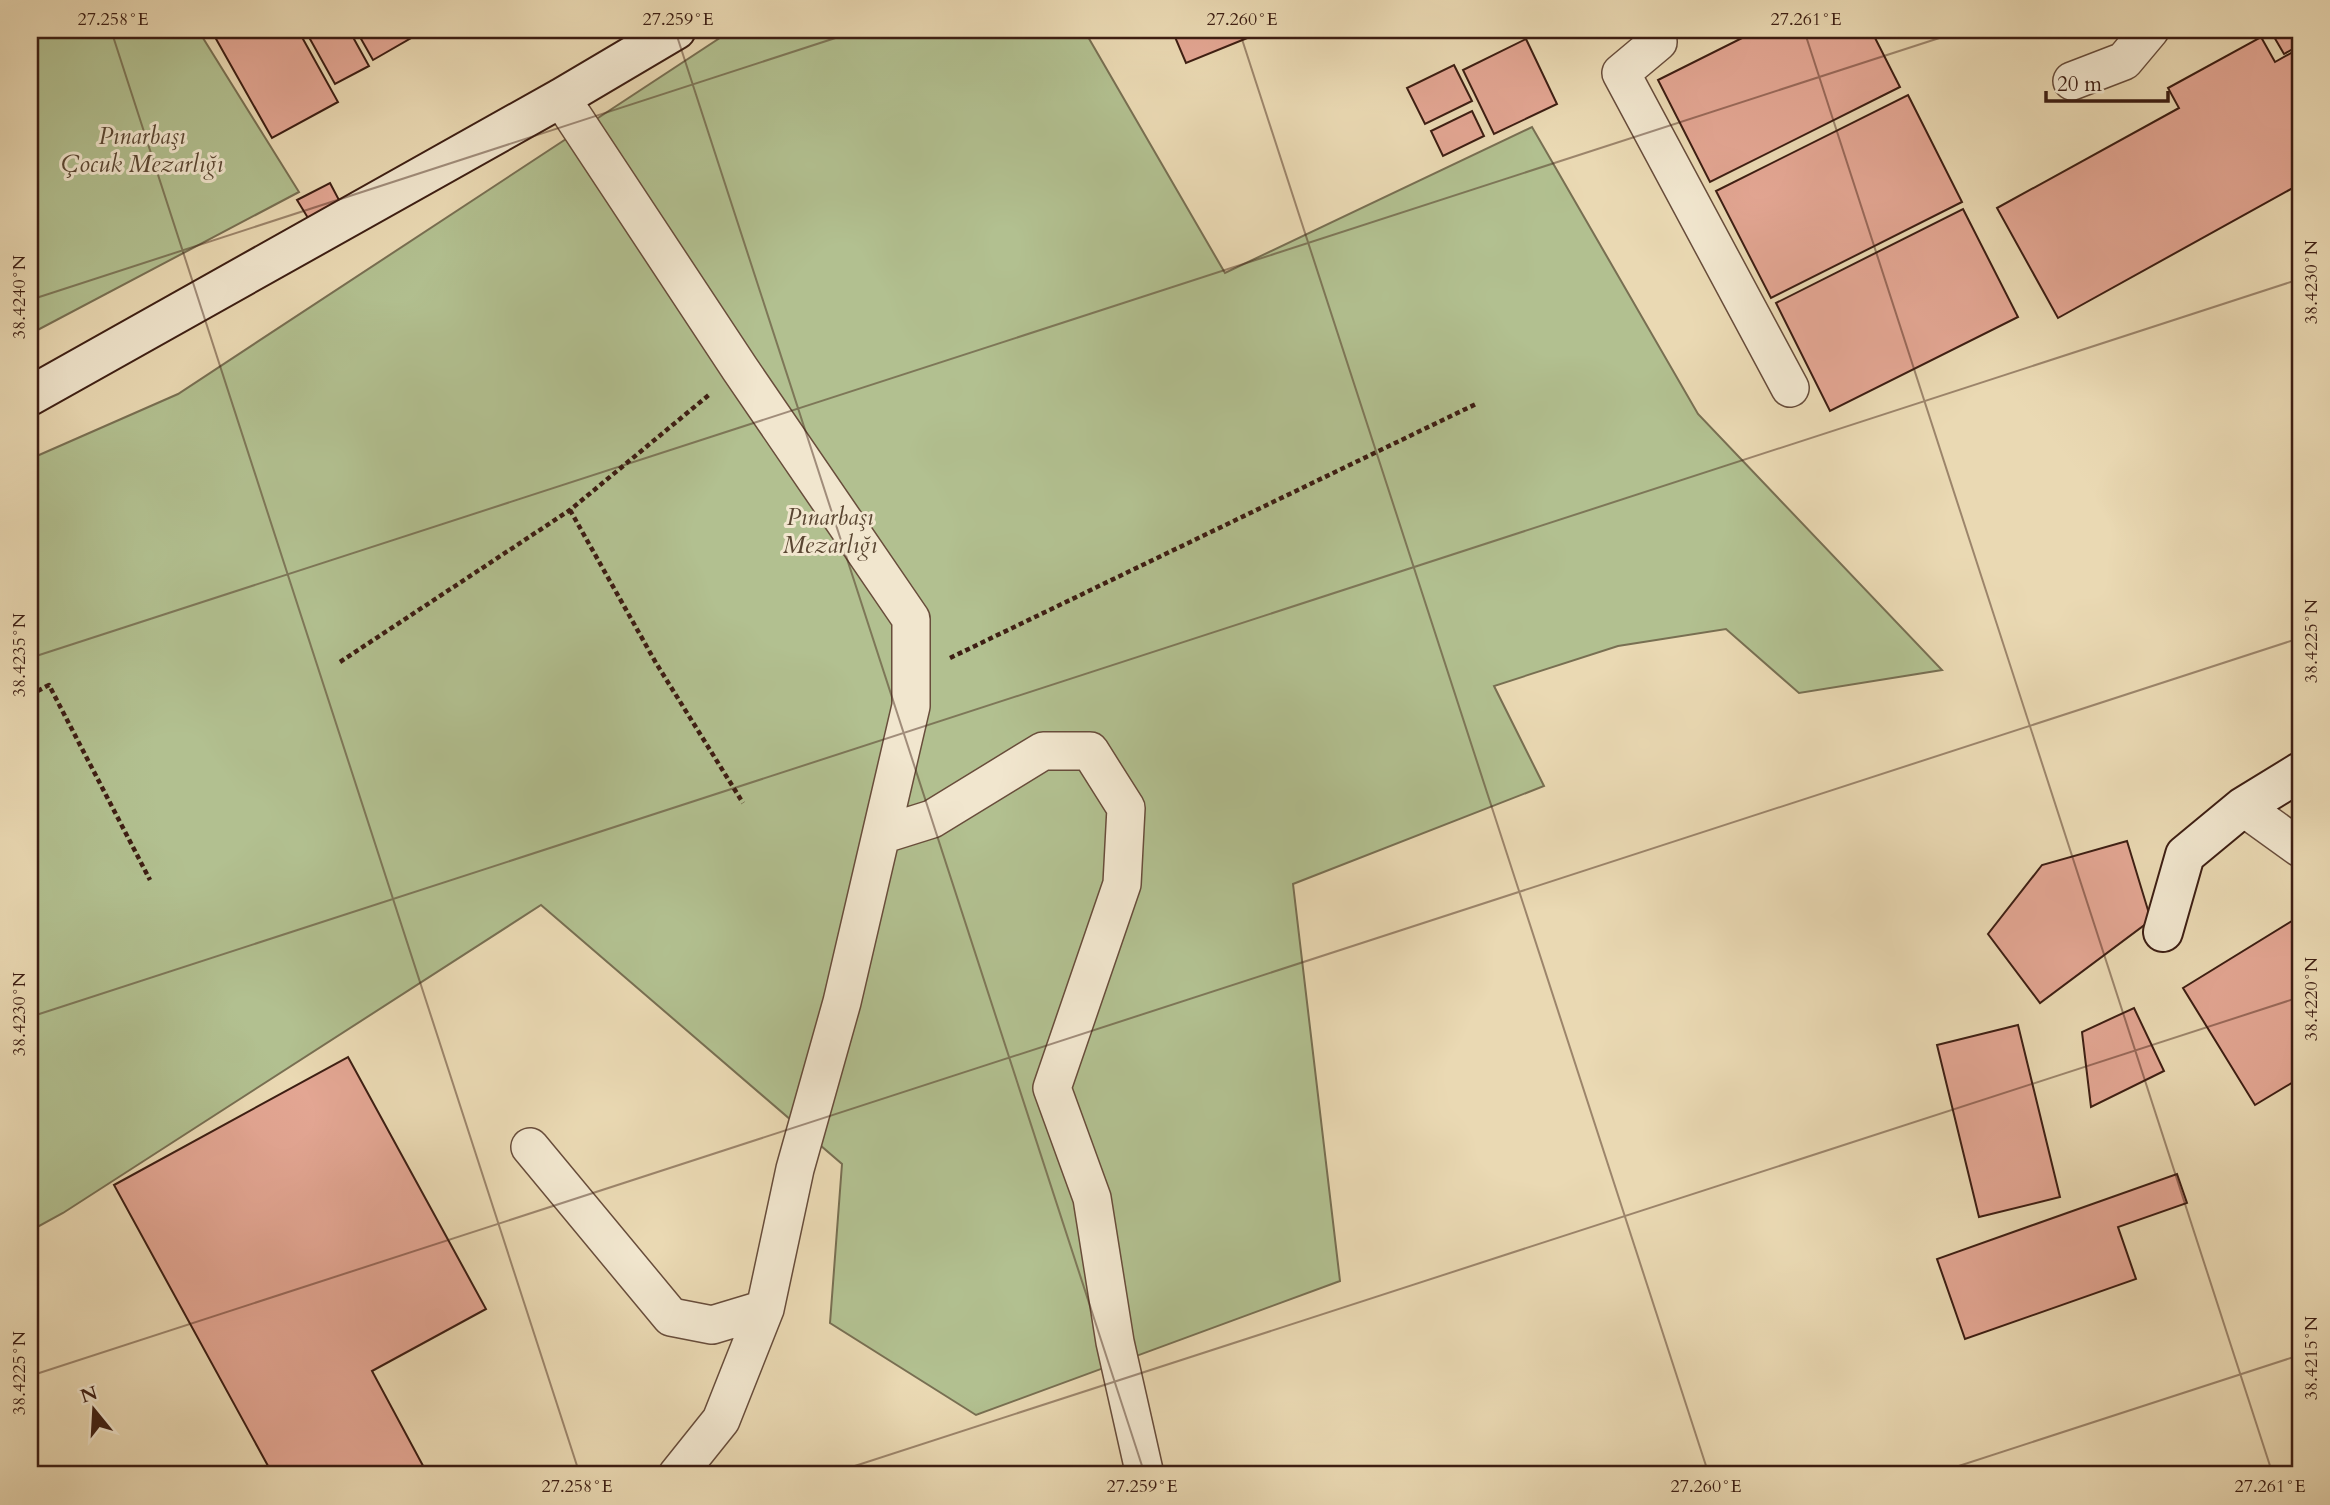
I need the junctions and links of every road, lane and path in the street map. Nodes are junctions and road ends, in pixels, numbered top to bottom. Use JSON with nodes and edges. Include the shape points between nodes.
{"nodes":[{"id":1,"x":676,"y":30,"type":"edge"},
{"id":2,"x":1657,"y":30,"type":"edge"},
{"id":3,"x":2150,"y":30,"type":"edge"},
{"id":4,"x":2072,"y":81,"type":"dead end"},
{"id":5,"x":561,"y":98,"type":"junction"},
{"id":6,"x":740,"y":369,"type":"junction"},
{"id":7,"x":1790,"y":388,"type":"dead end"},
{"id":8,"x":30,"y":396,"type":"edge"},
{"id":9,"x":1478,"y":403,"type":"dead end"},
{"id":10,"x":570,"y":510,"type":"junction"},
{"id":11,"x":340,"y":662,"type":"dead end"},
{"id":12,"x":911,"y":677,"type":"junction"},
{"id":13,"x":30,"y":695,"type":"edge"},
{"id":14,"x":2300,"y":772,"type":"edge"},
{"id":15,"x":743,"y":803,"type":"dead end"},
{"id":16,"x":2244,"y":807,"type":"junction"},
{"id":17,"x":881,"y":835,"type":"junction"},
{"id":18,"x":2300,"y":848,"type":"edge"},
{"id":19,"x":150,"y":880,"type":"dead end"},
{"id":20,"x":2163,"y":932,"type":"dead end"},
{"id":21,"x":530,"y":1147,"type":"dead end"},
{"id":22,"x":765,"y":1309,"type":"junction"},
{"id":23,"x":677,"y":1475,"type":"edge"},
{"id":24,"x":1145,"y":1475,"type":"edge"}],
"edges":[{"from":1,"to":5,"type":"main road"},
{"from":2,"to":7,"type":"street","via":[[1658,42],[1621,73]]},
{"from":3,"to":4,"type":"street","via":[[2124,61]]},
{"from":5,"to":6,"type":"street"},
{"from":5,"to":8,"type":"main road"},
{"from":6,"to":10,"type":"path"},
{"from":6,"to":12,"type":"street","via":[[911,619]]},
{"from":9,"to":12,"type":"path"},
{"from":10,"to":11,"type":"path"},
{"from":10,"to":15,"type":"path","via":[[656,663]]},
{"from":12,"to":17,"type":"street","via":[[911,706]]},
{"from":13,"to":19,"type":"path","via":[[49,685]]},
{"from":14,"to":16,"type":"main road"},
{"from":16,"to":18,"type":"street"},
{"from":16,"to":20,"type":"main road","via":[[2185,855]]},
{"from":17,"to":22,"type":"street","via":[[842,1002],[795,1169]]},
{"from":17,"to":24,"type":"street","via":[[932,819],[1044,751],[1090,751],[1126,808],[1122,884],[1052,1088],[1092,1198],[1115,1342]]},
{"from":21,"to":22,"type":"street","via":[[671,1317],[712,1325]]},
{"from":22,"to":23,"type":"street","via":[[721,1420]]}]}
